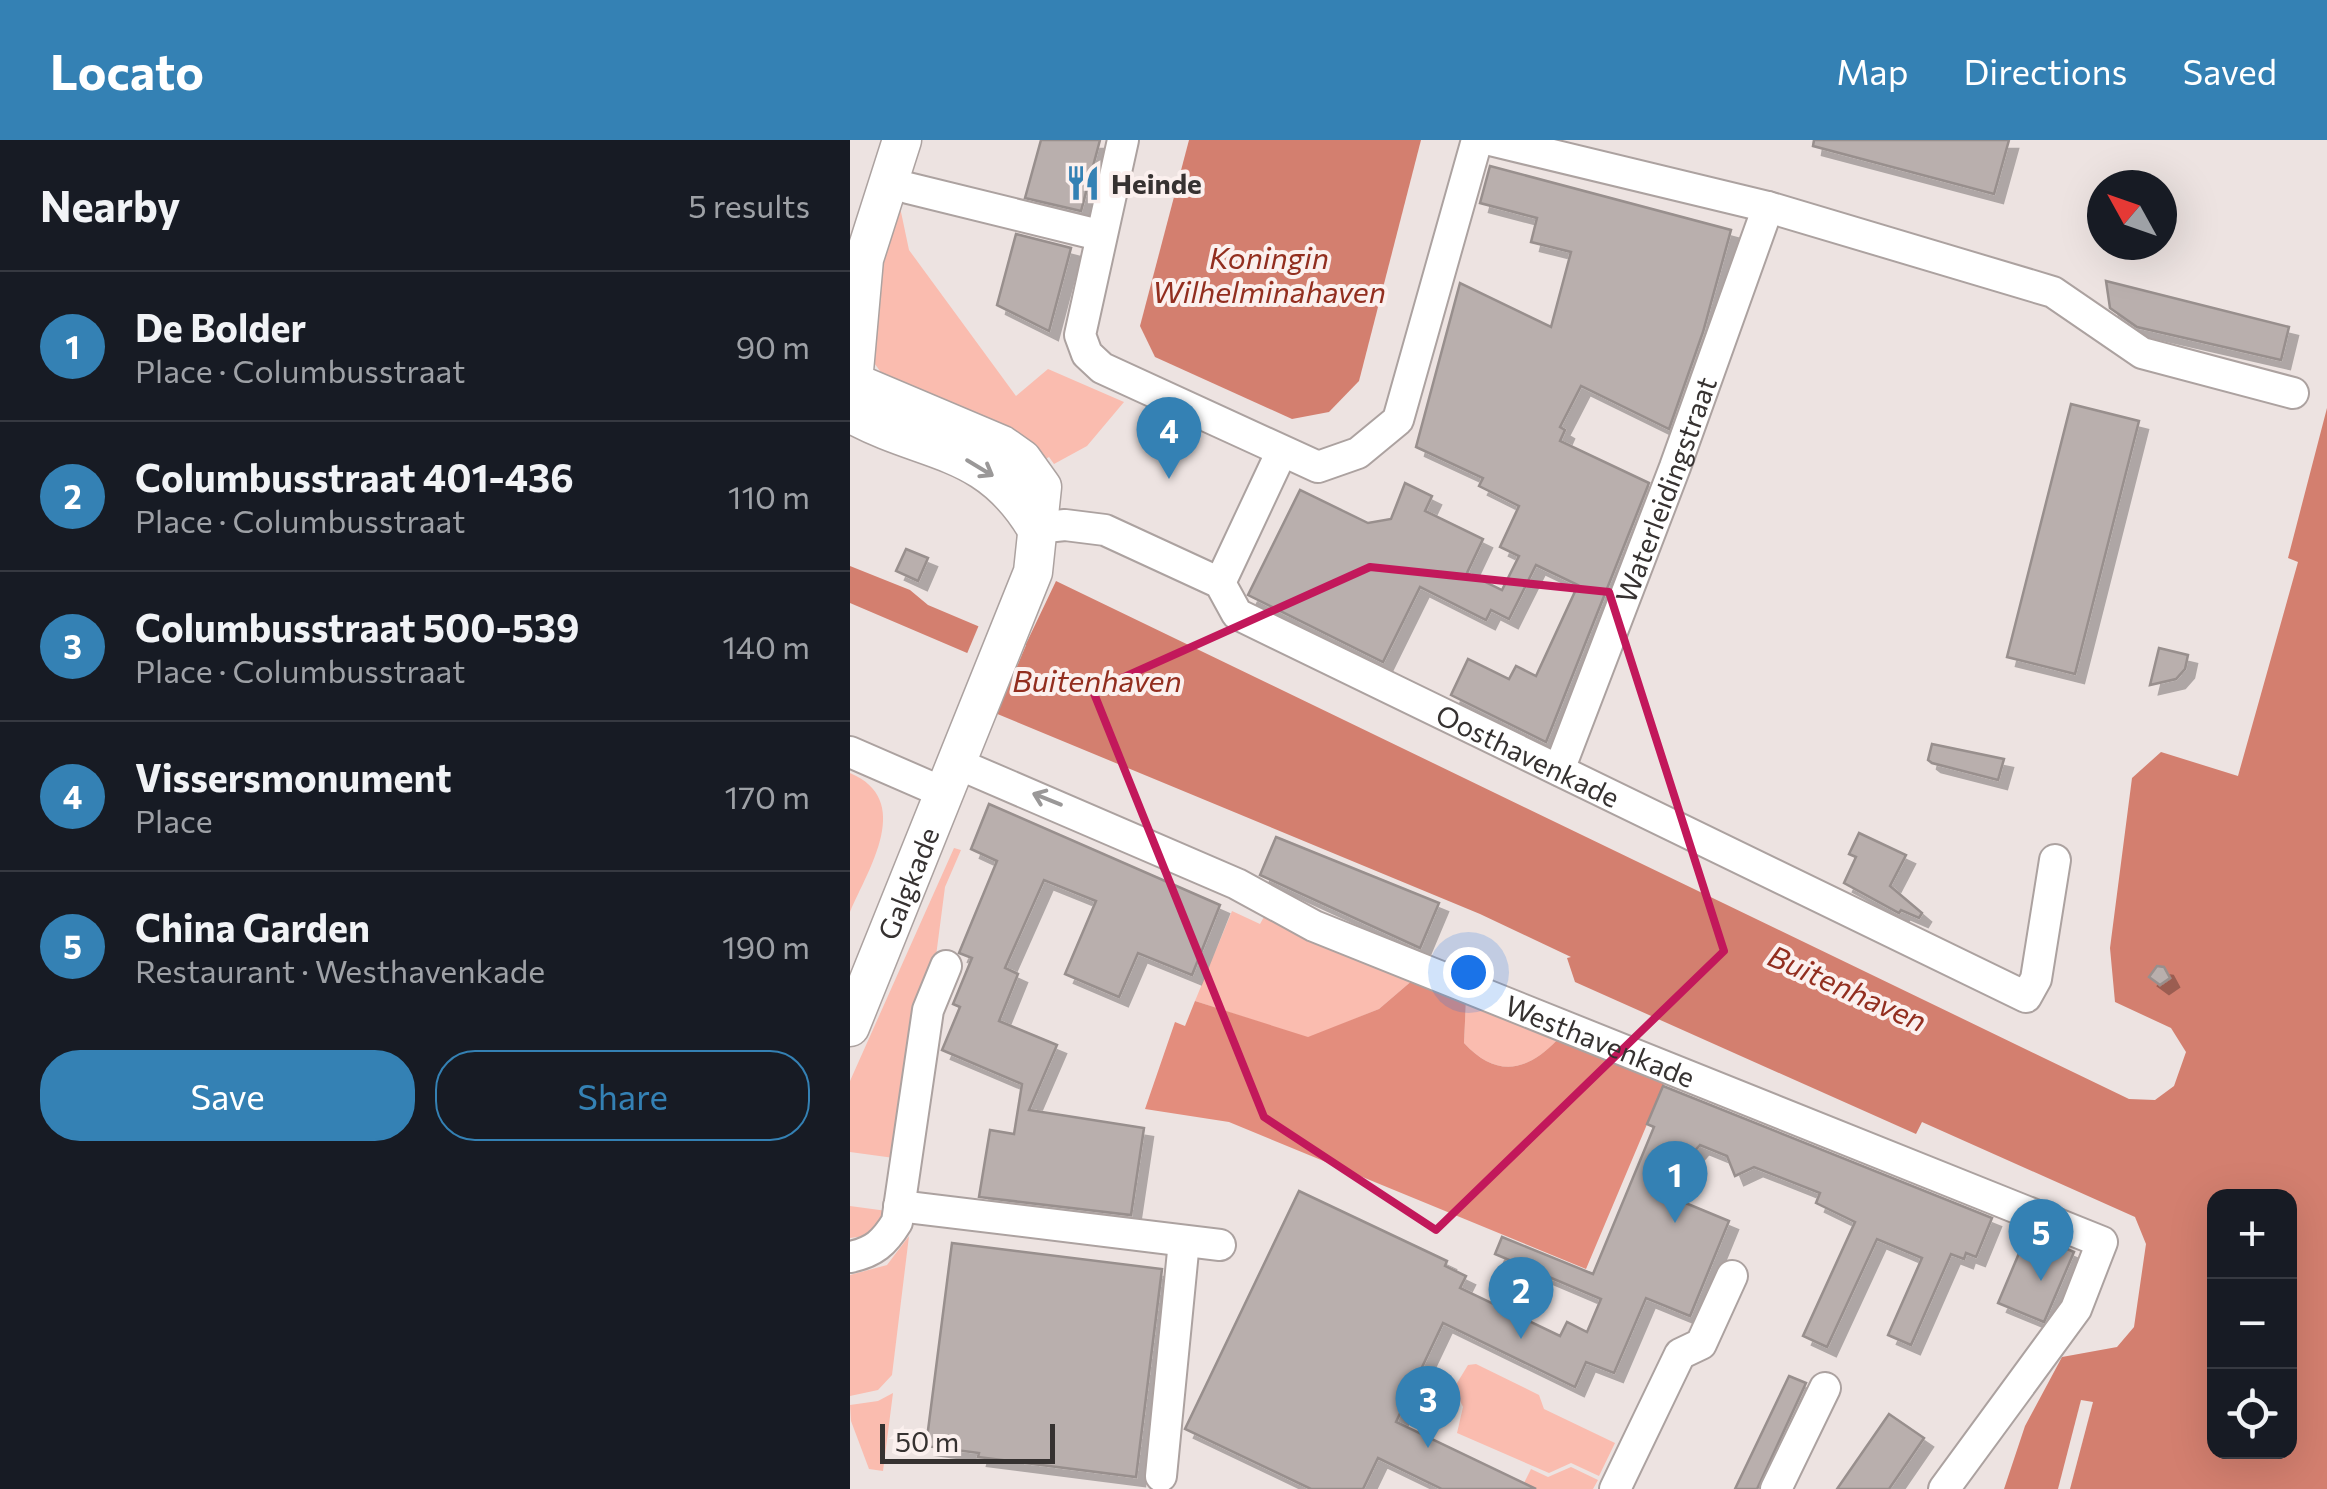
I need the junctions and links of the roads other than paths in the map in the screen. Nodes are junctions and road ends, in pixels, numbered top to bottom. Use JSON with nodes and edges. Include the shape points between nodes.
{"nodes":[{"id":1,"x":880,"y":140,"type":"edge"},
{"id":2,"x":902,"y":140,"type":"edge"},
{"id":3,"x":1123,"y":140,"type":"edge"},
{"id":4,"x":1477,"y":140,"type":"edge"},
{"id":5,"x":1490,"y":140,"type":"edge"},
{"id":6,"x":908,"y":188,"type":"dead end"},
{"id":7,"x":1768,"y":207,"type":"junction"},
{"id":8,"x":850,"y":228,"type":"edge"},
{"id":9,"x":1098,"y":236,"type":"junction"},
{"id":10,"x":851,"y":390,"type":"edge"},
{"id":11,"x":2293,"y":393,"type":"dead end"},
{"id":12,"x":1281,"y":452,"type":"junction"},
{"id":13,"x":1036,"y":528,"type":"junction"},
{"id":14,"x":1220,"y":583,"type":"junction"},
{"id":15,"x":850,"y":752,"type":"edge"},
{"id":16,"x":1559,"y":770,"type":"junction"},
{"id":17,"x":949,"y":778,"type":"junction"},
{"id":18,"x":2055,"y":860,"type":"dead end"},
{"id":19,"x":850,"y":958,"type":"edge"},
{"id":20,"x":946,"y":966,"type":"dead end"},
{"id":21,"x":850,"y":1028,"type":"edge"},
{"id":22,"x":899,"y":1206,"type":"junction"},
{"id":23,"x":1184,"y":1241,"type":"junction"},
{"id":24,"x":1220,"y":1245,"type":"dead end"},
{"id":25,"x":850,"y":1257,"type":"edge"},
{"id":26,"x":1732,"y":1276,"type":"dead end"},
{"id":27,"x":1826,"y":1388,"type":"dead end"},
{"id":28,"x":1161,"y":1476,"type":"dead end"},
{"id":29,"x":1615,"y":1489,"type":"edge"},
{"id":30,"x":1776,"y":1489,"type":"edge"},
{"id":31,"x":1944,"y":1489,"type":"edge"}],
"edges":[{"from":1,"to":8,"type":"main road"},
{"from":2,"to":10,"type":"main road","via":[[864,259]]},
{"from":3,"to":9,"type":"street"},
{"from":4,"to":12,"type":"street","via":[[1398,420],[1358,453],[1318,467]]},
{"from":5,"to":7,"type":"street"},
{"from":6,"to":9,"type":"street"},
{"from":7,"to":11,"type":"street","via":[[2052,292],[2142,353]]},
{"from":7,"to":16,"type":"street","name":"Waterleidingstraat"},
{"from":9,"to":12,"type":"street","via":[[1080,334],[1087,354],[1102,368]]},
{"from":10,"to":13,"type":"main road","via":[[1022,459],[1042,487]]},
{"from":12,"to":14,"type":"street"},
{"from":13,"to":14,"type":"street","name":"Oosthavenkade","via":[[1105,530]]},
{"from":13,"to":17,"type":"main road","via":[[1033,572]]},
{"from":14,"to":16,"type":"street","name":"Oosthavenkade","via":[[1238,614]]},
{"from":15,"to":17,"type":"street","name":"Westhavenkade"},
{"from":16,"to":18,"type":"street","name":"Oosthavenkade","via":[[2026,997],[2036,979]]},
{"from":17,"to":19,"type":"main road","name":"Galgkade","via":[[908,822]]},
{"from":17,"to":21,"type":"main road","name":"Galgkade"},
{"from":31,"to":17,"type":"street","name":"Westhavenkade","one_way":true,"via":[[2076,1309],[2102,1242],[1314,926],[1107,828]]},
{"from":20,"to":22,"type":"street","via":[[928,1010]]},
{"from":22,"to":23,"type":"street"},
{"from":22,"to":25,"type":"street","via":[[886,1241]]},
{"from":23,"to":24,"type":"street"},
{"from":23,"to":28,"type":"street"},
{"from":26,"to":29,"type":"street","via":[[1701,1344],[1680,1354]]},
{"from":27,"to":30,"type":"street"}]}
